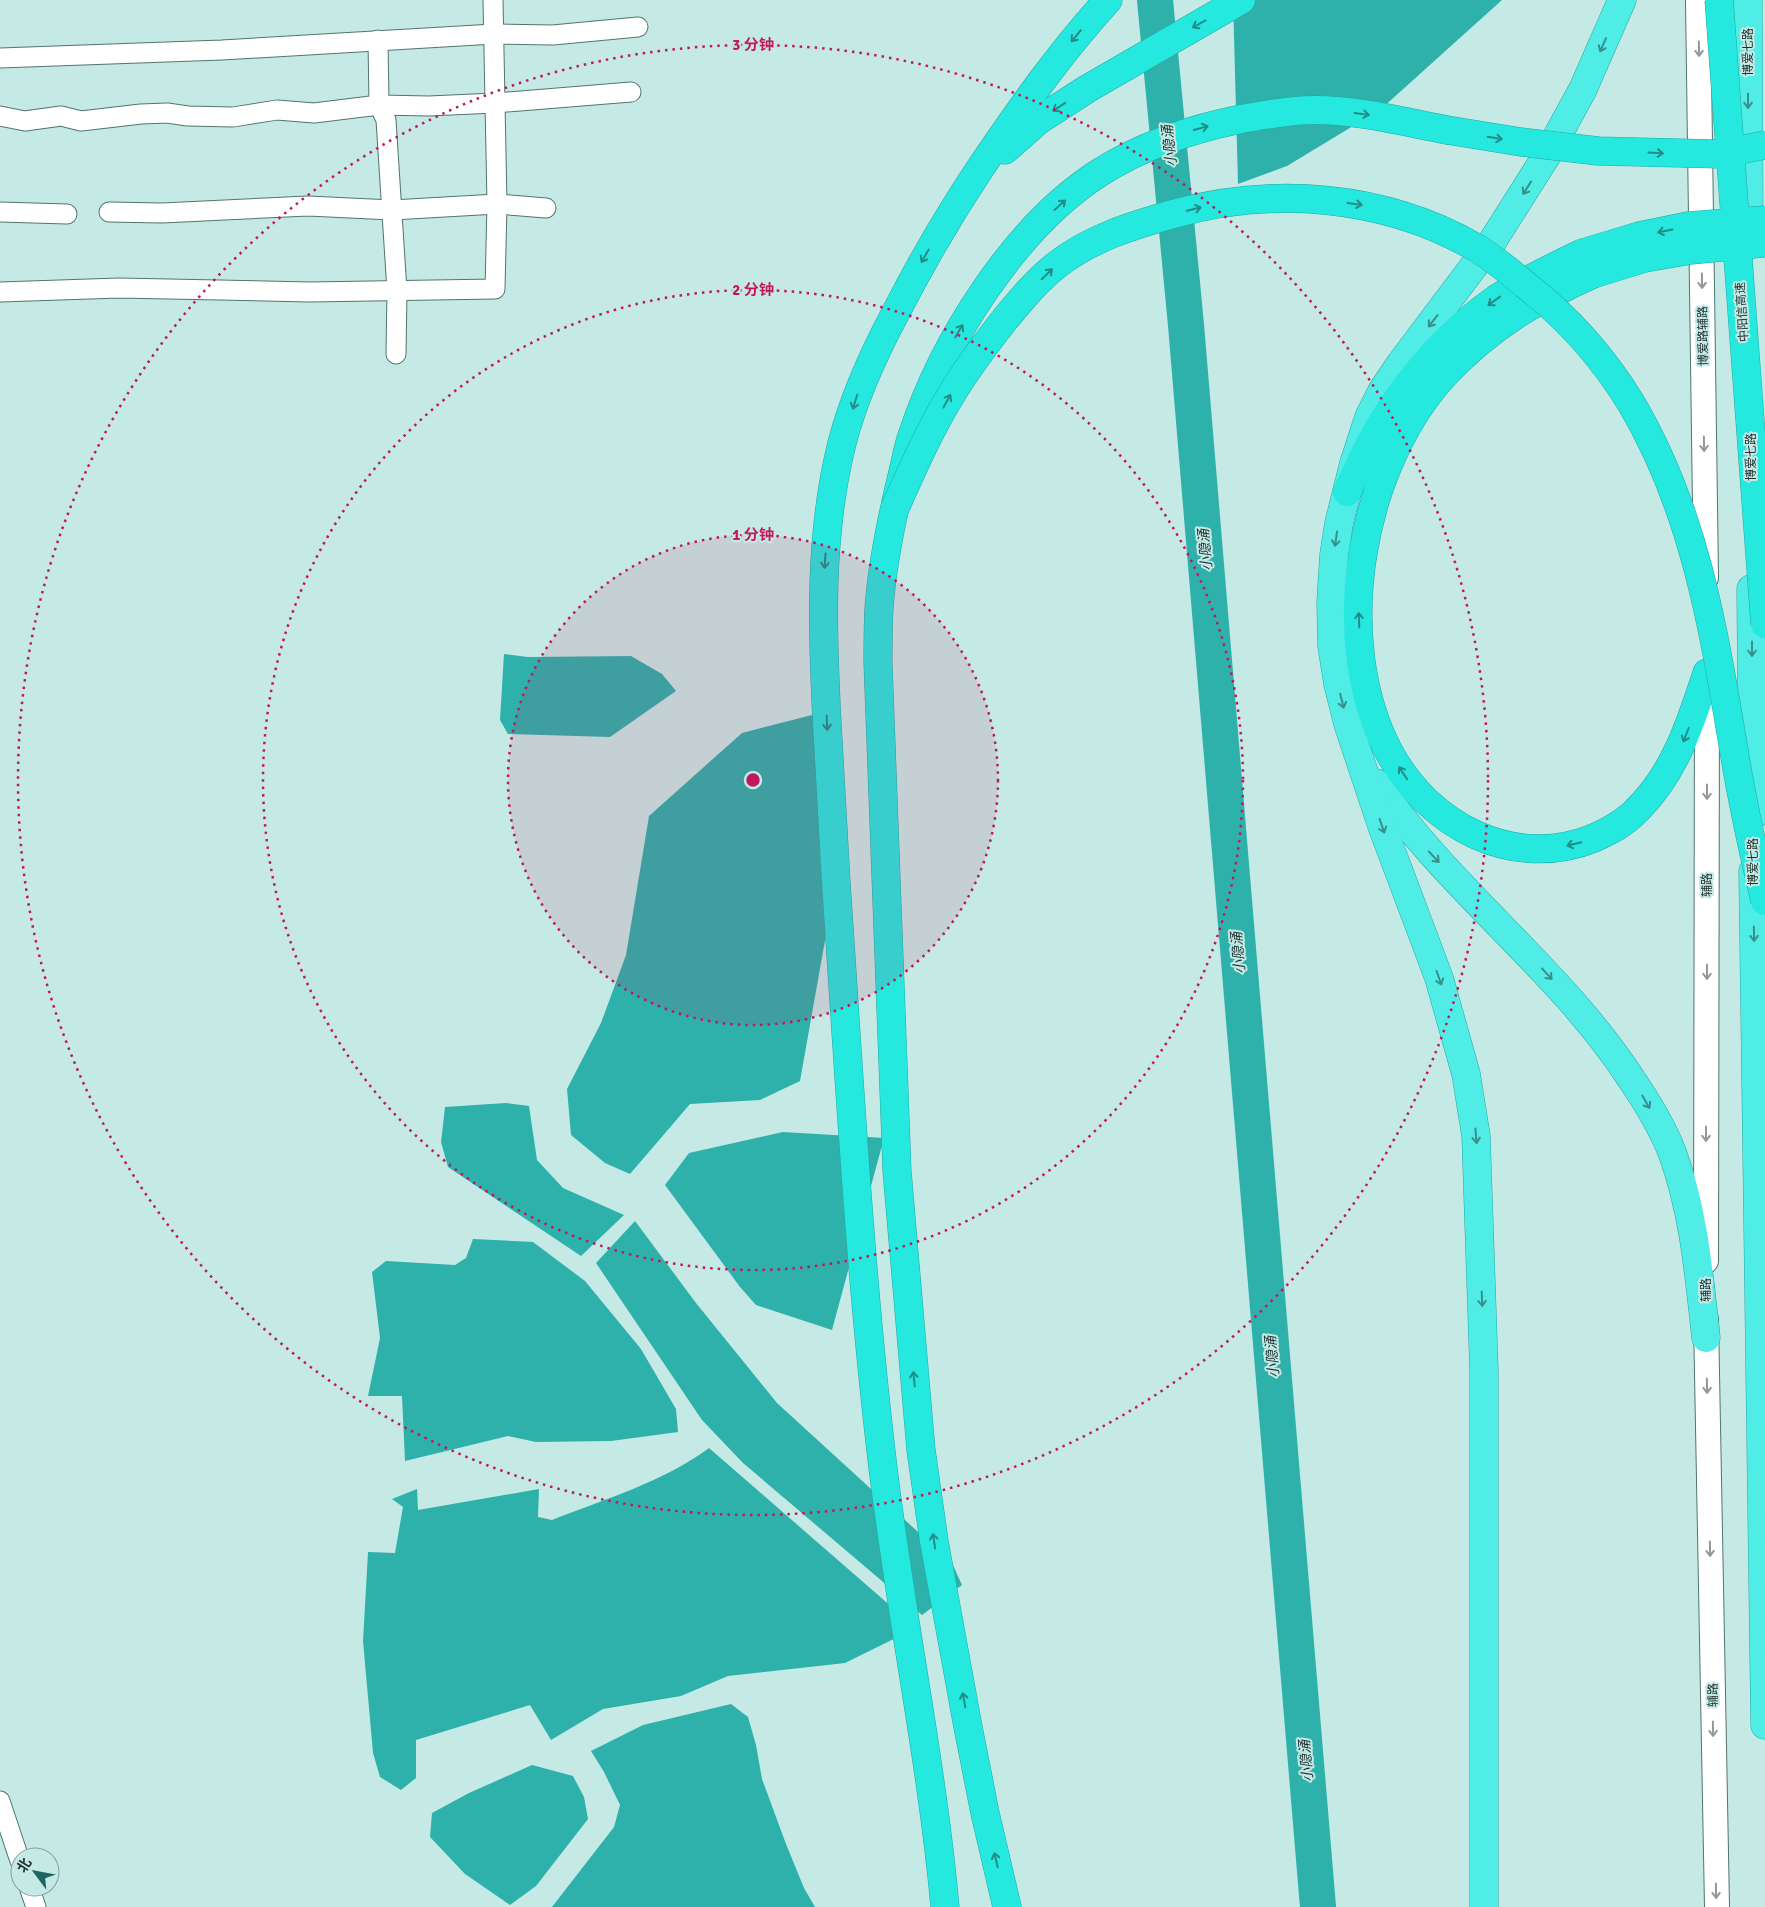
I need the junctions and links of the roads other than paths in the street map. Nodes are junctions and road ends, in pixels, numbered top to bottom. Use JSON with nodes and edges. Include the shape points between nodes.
{"nodes":[{"id":1,"x":493,"y":0,"type":"edge"},
{"id":2,"x":1108,"y":0,"type":"edge"},
{"id":3,"x":1241,"y":0,"type":"edge"},
{"id":4,"x":1622,"y":0,"type":"edge"},
{"id":5,"x":1698,"y":0,"type":"edge"},
{"id":6,"x":1719,"y":0,"type":"edge"},
{"id":7,"x":1748,"y":0,"type":"edge"},
{"id":8,"x":638,"y":27,"type":"dead end"},
{"id":9,"x":494,"y":34,"type":"junction"},
{"id":10,"x":378,"y":40,"type":"junction"},
{"id":11,"x":0,"y":58,"type":"edge"},
{"id":12,"x":631,"y":92,"type":"dead end"},
{"id":13,"x":495,"y":103,"type":"junction"},
{"id":14,"x":379,"y":105,"type":"junction"},
{"id":15,"x":0,"y":116,"type":"edge"},
{"id":16,"x":1765,"y":145,"type":"edge"},
{"id":17,"x":497,"y":204,"type":"junction"},
{"id":18,"x":546,"y":208,"type":"dead end"},
{"id":19,"x":392,"y":210,"type":"junction"},
{"id":20,"x":0,"y":212,"type":"edge"},
{"id":21,"x":109,"y":212,"type":"dead end"},
{"id":22,"x":67,"y":214,"type":"dead end"},
{"id":23,"x":950,"y":214,"type":"junction"},
{"id":24,"x":1765,"y":220,"type":"edge"},
{"id":25,"x":1765,"y":243,"type":"edge"},
{"id":26,"x":1588,"y":264,"type":"junction"},
{"id":27,"x":396,"y":291,"type":"junction"},
{"id":28,"x":0,"y":292,"type":"edge"},
{"id":29,"x":396,"y":354,"type":"dead end"},
{"id":30,"x":1347,"y":492,"type":"junction"},
{"id":31,"x":895,"y":508,"type":"junction"},
{"id":32,"x":1765,"y":624,"type":"edge"},
{"id":33,"x":1707,"y":673,"type":"junction"},
{"id":34,"x":1355,"y":747,"type":"junction"},
{"id":35,"x":1765,"y":901,"type":"edge"},
{"id":36,"x":1706,"y":1338,"type":"junction"},
{"id":37,"x":1765,"y":1725,"type":"edge"},
{"id":38,"x":0,"y":1801,"type":"edge"},
{"id":39,"x":15,"y":1847,"type":"edge"},
{"id":40,"x":945,"y":1907,"type":"edge"},
{"id":41,"x":1008,"y":1907,"type":"edge"},
{"id":42,"x":1484,"y":1907,"type":"edge"},
{"id":43,"x":1717,"y":1907,"type":"edge"}],
"edges":[{"from":1,"to":9,"type":"street"},
{"from":2,"to":23,"type":"highway","one_way":true,"via":[[1048,70]]},
{"from":3,"to":23,"type":"highway","one_way":true,"via":[[1138,58],[1039,120],[990,165]]},
{"from":4,"to":30,"type":"highway","one_way":true,"via":[[1583,89],[1547,155],[1492,242],[1382,391],[1361,438]]},
{"from":5,"to":33,"type":"street","name":"博爱路辅路","one_way":true},
{"from":6,"to":32,"type":"highway","name":"中阳信高速","bridge":true},
{"from":7,"to":37,"type":"highway","name":"博爱七路","one_way":true,"via":[[1753,888]]},
{"from":8,"to":9,"type":"street","via":[[553,35]]},
{"from":9,"to":10,"type":"street"},
{"from":9,"to":13,"type":"street"},
{"from":10,"to":11,"type":"street","via":[[222,50]]},
{"from":10,"to":14,"type":"street"},
{"from":12,"to":13,"type":"street"},
{"from":13,"to":14,"type":"street"},
{"from":13,"to":17,"type":"street"},
{"from":14,"to":15,"type":"street","via":[[314,114],[277,110],[233,117],[167,113],[81,121],[61,116],[25,121]]},
{"from":14,"to":19,"type":"street","via":[[386,120]]},
{"from":31,"to":16,"type":"highway","one_way":true,"bridge":true,"via":[[912,436],[929,393],[957,334],[993,277],[1033,229],[1068,197],[1135,152],[1184,133],[1219,124],[1270,114],[1315,110],[1598,151],[1719,154]]},
{"from":17,"to":18,"type":"street"},
{"from":17,"to":19,"type":"street"},
{"from":17,"to":27,"type":"street","via":[[495,289]]},
{"from":19,"to":21,"type":"street","via":[[308,206],[162,213]]},
{"from":19,"to":27,"type":"street"},
{"from":20,"to":22,"type":"street"},
{"from":23,"to":40,"type":"highway","one_way":true,"via":[[917,270],[861,381],[842,444],[831,504],[822,612],[852,1134],[872,1363],[892,1540]]},
{"from":24,"to":26,"type":"highway","one_way":true,"bridge":true,"via":[[1688,226],[1639,236]]},
{"from":25,"to":26,"type":"highway","bridge":true},
{"from":26,"to":30,"type":"highway","one_way":true,"via":[[1538,274],[1496,300],[1428,359],[1382,422]]},
{"from":33,"to":26,"type":"highway","one_way":true,"via":[[1681,748],[1662,782],[1637,811],[1612,830],[1578,844],[1546,850],[1512,847],[1481,838],[1430,805],[1389,752],[1364,683],[1358,602],[1363,558],[1370,518],[1383,478],[1400,442],[1418,409],[1446,373],[1508,319]]},
{"from":27,"to":28,"type":"street","via":[[119,288]]},
{"from":27,"to":29,"type":"street"},
{"from":30,"to":34,"type":"highway","one_way":true,"via":[[1334,555],[1332,646],[1338,684]]},
{"from":31,"to":35,"type":"highway","one_way":true,"bridge":true,"via":[[950,396],[983,347],[1022,299],[1059,263],[1094,242],[1138,224],[1194,208],[1238,201],[1283,199],[1327,200],[1367,206],[1403,215],[1442,231],[1475,247],[1506,268],[1576,330],[1630,402],[1657,452],[1682,511],[1698,566]]},
{"from":41,"to":31,"type":"highway","one_way":true,"via":[[984,1804],[934,1541],[921,1450],[904,1269],[897,1171],[878,663],[884,562]]},
{"from":33,"to":36,"type":"street","name":"辅路","one_way":true},
{"from":34,"to":36,"type":"highway","one_way":true,"via":[[1409,828],[1580,1010],[1642,1095],[1671,1151],[1690,1210]]},
{"from":34,"to":42,"type":"highway","one_way":true,"via":[[1397,870],[1439,978],[1466,1074],[1476,1136],[1484,1371]]},
{"from":36,"to":43,"type":"street","name":"辅路","one_way":true},
{"from":38,"to":39,"type":"street"}]}
